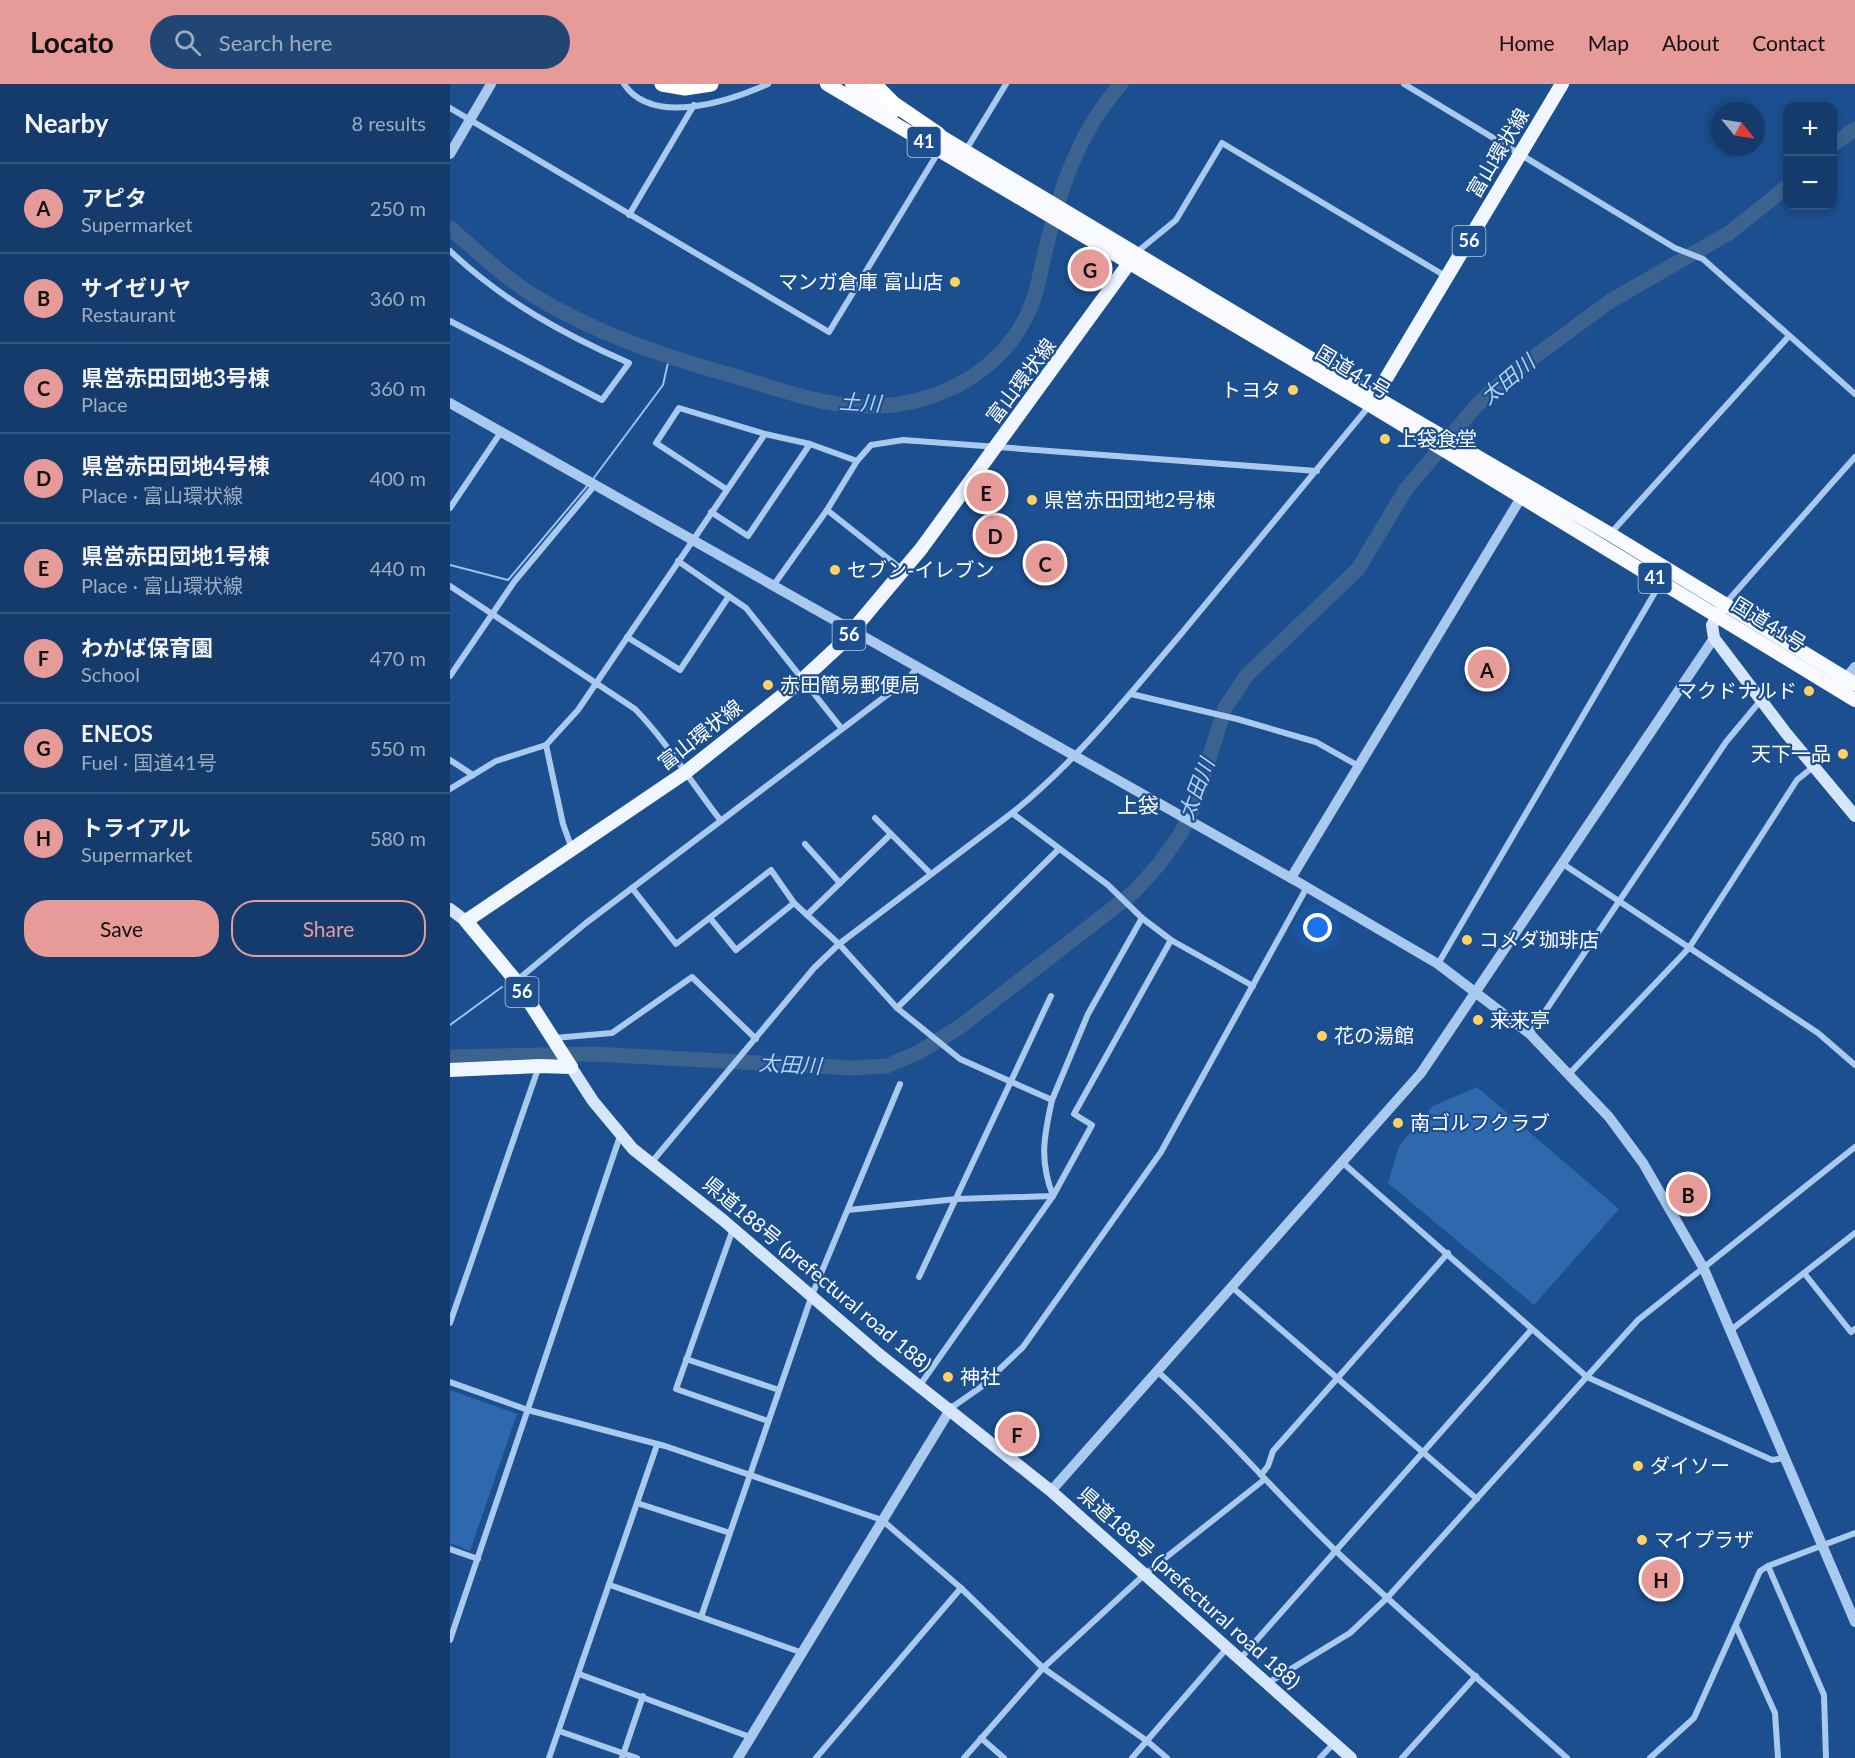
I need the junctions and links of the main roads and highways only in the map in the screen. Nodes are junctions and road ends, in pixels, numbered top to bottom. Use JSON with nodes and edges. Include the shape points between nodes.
{"nodes":[{"id":1,"x":662,"y":84,"type":"edge"},
{"id":2,"x":711,"y":84,"type":"edge"},
{"id":3,"x":827,"y":84,"type":"edge"},
{"id":4,"x":852,"y":84,"type":"edge"},
{"id":5,"x":874,"y":84,"type":"edge"},
{"id":6,"x":1562,"y":84,"type":"edge"},
{"id":7,"x":938,"y":134,"type":"junction"},
{"id":8,"x":1025,"y":194,"type":"junction"},
{"id":9,"x":1134,"y":258,"type":"junction"},
{"id":10,"x":1373,"y":401,"type":"junction"},
{"id":11,"x":1525,"y":491,"type":"junction"},
{"id":12,"x":1721,"y":610,"type":"junction"},
{"id":13,"x":1846,"y":684,"type":"edge"},
{"id":14,"x":1855,"y":700,"type":"edge"},
{"id":15,"x":1855,"y":816,"type":"edge"},
{"id":16,"x":450,"y":909,"type":"edge"},
{"id":17,"x":466,"y":921,"type":"junction"},
{"id":18,"x":571,"y":1067,"type":"junction"},
{"id":19,"x":450,"y":1070,"type":"edge"},
{"id":20,"x":1351,"y":1758,"type":"edge"}],
"edges":[{"from":1,"to":2,"type":"highway","via":[[685,88]]},
{"from":3,"to":8,"type":"highway","name":"国道41号","number":"41","via":[[939,150]]},
{"from":4,"to":7,"type":"highway","name":"国道41号","number":"41"},
{"from":5,"to":7,"type":"highway","via":[[894,104]]},
{"from":6,"to":10,"type":"main road","name":"富山環状線","number":"56"},
{"from":7,"to":8,"type":"highway","name":"国道41号","number":"41"},
{"from":8,"to":9,"type":"highway","name":"国道41号","number":"41"},
{"from":9,"to":10,"type":"highway","name":"国道41号","number":"41"},
{"from":9,"to":17,"type":"main road","name":"富山環状線","number":"56","via":[[904,571],[853,632],[802,680],[686,772]]},
{"from":10,"to":11,"type":"highway","name":"国道41号","number":"41"},
{"from":11,"to":12,"type":"highway","name":"国道41号","number":"41","via":[[1661,581]]},
{"from":11,"to":12,"type":"highway","name":"国道41号","number":"41","via":[[1610,534]]},
{"from":12,"to":13,"type":"highway","name":"国道41号","number":"41"},
{"from":12,"to":15,"type":"main road","via":[[1712,625],[1714,638]]},
{"from":13,"to":14,"type":"highway","name":"国道41号","number":"41"},
{"from":16,"to":17,"type":"main road"},
{"from":17,"to":18,"type":"main road","number":"56","via":[[516,981]]},
{"from":18,"to":19,"type":"main road"},
{"from":18,"to":20,"type":"main road","name":"県道188号 (prefectural road 188)","via":[[620,1136],[1051,1491]]}]}
